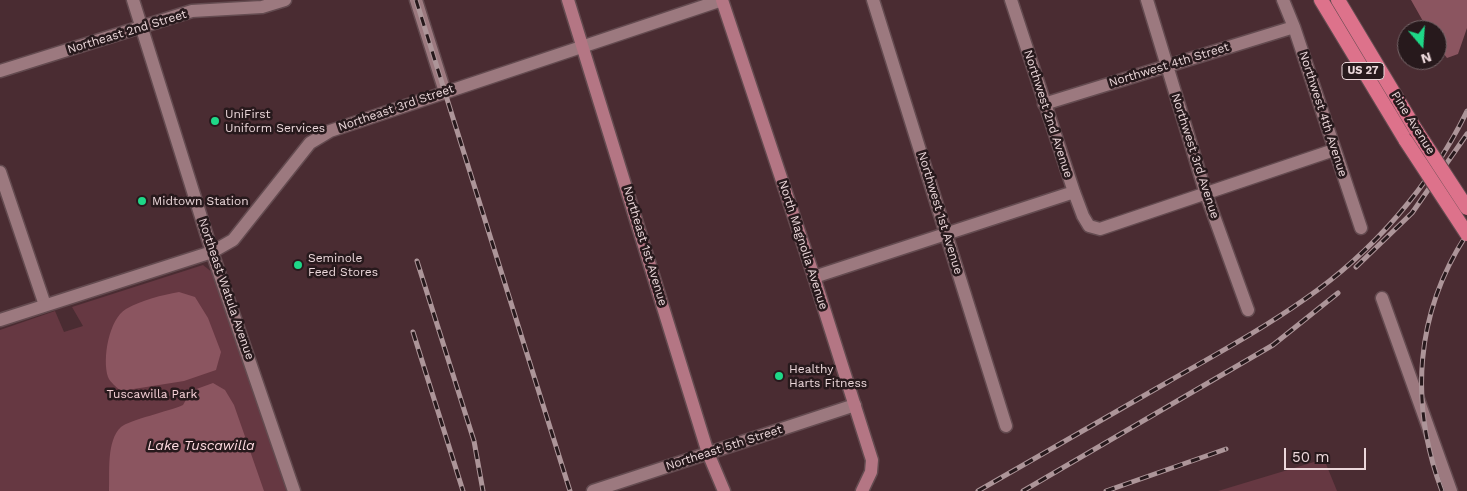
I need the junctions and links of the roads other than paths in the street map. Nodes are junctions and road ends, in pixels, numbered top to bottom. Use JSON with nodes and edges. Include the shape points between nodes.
{"nodes":[{"id":1,"x":133,"y":0,"type":"edge"},
{"id":2,"x":285,"y":0,"type":"edge"},
{"id":3,"x":416,"y":0,"type":"edge"},
{"id":4,"x":568,"y":0,"type":"edge"},
{"id":5,"x":722,"y":0,"type":"edge"},
{"id":6,"x":873,"y":0,"type":"edge"},
{"id":7,"x":1011,"y":0,"type":"edge"},
{"id":8,"x":1147,"y":0,"type":"edge"},
{"id":9,"x":1283,"y":0,"type":"edge"},
{"id":10,"x":1321,"y":0,"type":"edge"},
{"id":11,"x":1338,"y":0,"type":"edge"},
{"id":12,"x":142,"y":27,"type":"junction"},
{"id":13,"x":1294,"y":27,"type":"junction"},
{"id":14,"x":583,"y":46,"type":"junction"},
{"id":15,"x":1166,"y":65,"type":"junction"},
{"id":16,"x":0,"y":71,"type":"edge"},
{"id":17,"x":445,"y":92,"type":"junction"},
{"id":18,"x":1044,"y":104,"type":"junction"},
{"id":19,"x":1334,"y":150,"type":"junction"},
{"id":20,"x":0,"y":172,"type":"edge"},
{"id":21,"x":1074,"y":192,"type":"junction"},
{"id":22,"x":1206,"y":194,"type":"junction"},
{"id":23,"x":1467,"y":208,"type":"edge"},
{"id":24,"x":1361,"y":228,"type":"dead end"},
{"id":25,"x":946,"y":233,"type":"junction"},
{"id":26,"x":1467,"y":234,"type":"edge"},
{"id":27,"x":212,"y":252,"type":"junction"},
{"id":28,"x":814,"y":277,"type":"junction"},
{"id":29,"x":1382,"y":298,"type":"dead end"},
{"id":30,"x":45,"y":305,"type":"junction"},
{"id":31,"x":1248,"y":310,"type":"dead end"},
{"id":32,"x":0,"y":320,"type":"edge"},
{"id":33,"x":856,"y":405,"type":"junction"},
{"id":34,"x":1006,"y":426,"type":"dead end"},
{"id":35,"x":708,"y":453,"type":"junction"},
{"id":36,"x":294,"y":491,"type":"edge"},
{"id":37,"x":593,"y":491,"type":"edge"},
{"id":38,"x":724,"y":491,"type":"edge"},
{"id":39,"x":862,"y":491,"type":"edge"},
{"id":40,"x":1450,"y":491,"type":"edge"}],
"edges":[{"from":1,"to":12,"type":"street","name":"Northeast Watula Avenue"},
{"from":2,"to":12,"type":"street","name":"Northeast 2nd Street","via":[[262,7],[192,11]]},
{"from":3,"to":17,"type":"street"},
{"from":4,"to":14,"type":"main road","name":"Northeast 1st Avenue"},
{"from":5,"to":14,"type":"street","name":"Northeast 3rd Street"},
{"from":5,"to":28,"type":"main road","name":"North Magnolia Avenue"},
{"from":6,"to":25,"type":"street","name":"Northwest 1st Avenue"},
{"from":7,"to":18,"type":"street","name":"Northwest 2nd Avenue"},
{"from":8,"to":15,"type":"street","name":"Northwest 3rd Avenue"},
{"from":9,"to":13,"type":"street","name":"Northwest 4th Avenue"},
{"from":10,"to":26,"type":"highway","name":"Pine Avenue","number":"US 27","bridge":true,"via":[[1406,141]]},
{"from":11,"to":23,"type":"highway","name":"Pine Avenue","number":"US 27","bridge":true},
{"from":12,"to":16,"type":"street","name":"Northeast 2nd Street"},
{"from":12,"to":27,"type":"street","name":"Northeast Watula Avenue"},
{"from":13,"to":15,"type":"street","name":"Northwest 4th Street"},
{"from":13,"to":19,"type":"street","name":"Northwest 4th Avenue"},
{"from":14,"to":17,"type":"street","name":"Northeast 3rd Street"},
{"from":14,"to":35,"type":"main road","name":"Northeast 1st Avenue"},
{"from":15,"to":18,"type":"street","name":"Northwest 4th Street"},
{"from":15,"to":22,"type":"street","name":"Northwest 3rd Avenue"},
{"from":17,"to":27,"type":"street","name":"Northeast 3rd Street","via":[[330,131],[310,143],[232,240]]},
{"from":18,"to":21,"type":"street","name":"Northwest 2nd Avenue"},
{"from":19,"to":22,"type":"street"},
{"from":19,"to":24,"type":"street","name":"Northwest 4th Avenue"},
{"from":20,"to":30,"type":"street"},
{"from":21,"to":22,"type":"street","name":"Northwest 2nd Avenue","via":[[1089,226],[1100,229]]},
{"from":21,"to":25,"type":"street"},
{"from":22,"to":31,"type":"street","name":"Northwest 3rd Avenue"},
{"from":25,"to":28,"type":"street"},
{"from":25,"to":34,"type":"street","name":"Northwest 1st Avenue"},
{"from":27,"to":30,"type":"street","name":"Northeast 3rd Street"},
{"from":27,"to":36,"type":"street","name":"Northeast Watula Avenue"},
{"from":28,"to":33,"type":"main road","name":"North Magnolia Avenue"},
{"from":29,"to":40,"type":"street"},
{"from":30,"to":32,"type":"street","name":"Northeast 3rd Street"},
{"from":33,"to":35,"type":"street","name":"Northeast 5th Street"},
{"from":33,"to":39,"type":"main road","name":"North Magnolia Avenue","via":[[872,460],[871,472]]},
{"from":35,"to":37,"type":"street","name":"Northeast 5th Street"},
{"from":35,"to":38,"type":"main road","name":"Northeast 1st Avenue"}]}
